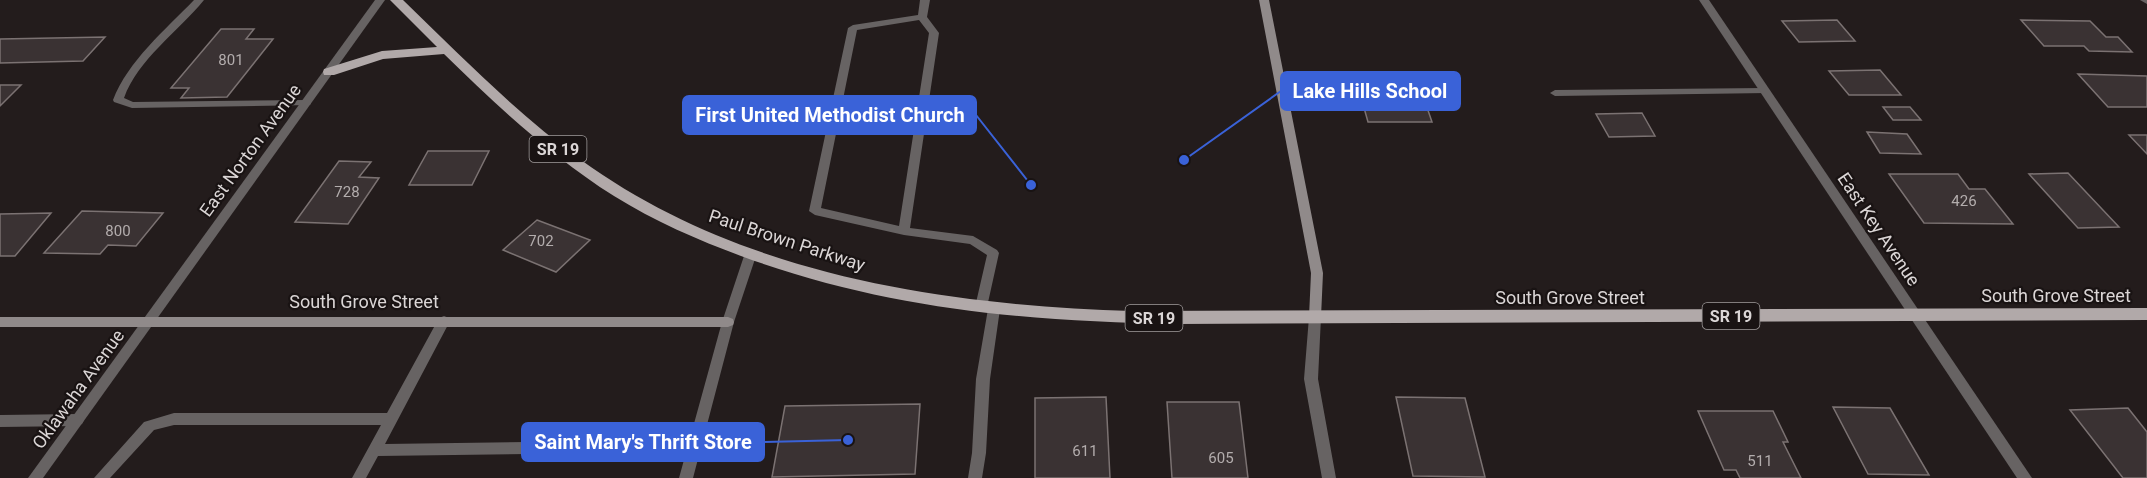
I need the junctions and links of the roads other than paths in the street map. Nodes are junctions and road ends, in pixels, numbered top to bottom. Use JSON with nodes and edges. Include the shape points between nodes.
{"nodes":[{"id":1,"x":199,"y":0,"type":"edge"},
{"id":2,"x":380,"y":0,"type":"edge"},
{"id":3,"x":396,"y":0,"type":"edge"},
{"id":4,"x":925,"y":0,"type":"edge"},
{"id":5,"x":1264,"y":0,"type":"edge"},
{"id":6,"x":1704,"y":0,"type":"edge"},
{"id":7,"x":922,"y":17,"type":"junction"},
{"id":8,"x":448,"y":50,"type":"junction"},
{"id":9,"x":329,"y":72,"type":"junction"},
{"id":10,"x":1764,"y":91,"type":"junction"},
{"id":11,"x":1556,"y":93,"type":"dead end"},
{"id":12,"x":306,"y":103,"type":"junction"},
{"id":13,"x":904,"y":231,"type":"junction"},
{"id":14,"x":751,"y":252,"type":"junction"},
{"id":15,"x":987,"y":308,"type":"junction"},
{"id":16,"x":2147,"y":314,"type":"edge"},
{"id":17,"x":1914,"y":315,"type":"junction"},
{"id":18,"x":1315,"y":317,"type":"junction"},
{"id":19,"x":444,"y":321,"type":"junction"},
{"id":20,"x":0,"y":322,"type":"edge"},
{"id":21,"x":150,"y":322,"type":"junction"},
{"id":22,"x":728,"y":322,"type":"junction"},
{"id":23,"x":391,"y":419,"type":"junction"},
{"id":24,"x":77,"y":420,"type":"junction"},
{"id":25,"x":0,"y":421,"type":"edge"},
{"id":26,"x":604,"y":447,"type":"dead end"},
{"id":27,"x":375,"y":450,"type":"junction"},
{"id":28,"x":35,"y":478,"type":"edge"},
{"id":29,"x":101,"y":478,"type":"edge"},
{"id":30,"x":359,"y":478,"type":"edge"},
{"id":31,"x":686,"y":478,"type":"edge"},
{"id":32,"x":975,"y":478,"type":"edge"},
{"id":33,"x":1329,"y":478,"type":"edge"},
{"id":34,"x":2025,"y":478,"type":"edge"}],
"edges":[{"from":1,"to":12,"type":"street","via":[[120,91],[118,100],[132,105]]},
{"from":2,"to":9,"type":"street","name":"East Norton Avenue"},
{"from":3,"to":8,"type":"main road","name":"Paul Brown Parkway","number":"SR 19"},
{"from":4,"to":7,"type":"street"},
{"from":5,"to":18,"type":"street","via":[[1317,273]]},
{"from":6,"to":10,"type":"street","name":"East Key Avenue"},
{"from":7,"to":13,"type":"street","via":[[934,33]]},
{"from":7,"to":13,"type":"street","via":[[853,28],[816,194],[815,211]]},
{"from":8,"to":9,"type":"main road","via":[[382,55]]},
{"from":8,"to":14,"type":"main road","name":"Paul Brown Parkway","number":"SR 19","via":[[529,126],[605,183],[703,234]]},
{"from":9,"to":12,"type":"street","name":"East Norton Avenue"},
{"from":10,"to":11,"type":"street"},
{"from":10,"to":17,"type":"street","name":"East Key Avenue"},
{"from":12,"to":21,"type":"street","name":"East Norton Avenue"},
{"from":13,"to":15,"type":"street","via":[[973,240],[993,253]]},
{"from":14,"to":15,"type":"main road","name":"Paul Brown Parkway","number":"SR 19","via":[[836,279],[913,297]]},
{"from":14,"to":22,"type":"street"},
{"from":15,"to":18,"type":"main road","name":"South Grove Street","number":"SR 19","via":[[1134,317]]},
{"from":15,"to":32,"type":"street"},
{"from":16,"to":17,"type":"main road","name":"South Grove Street","number":"SR 19"},
{"from":17,"to":18,"type":"main road","name":"South Grove Street","number":"SR 19"},
{"from":17,"to":34,"type":"street","name":"East Key Avenue"},
{"from":18,"to":33,"type":"street","via":[[1311,380]]},
{"from":19,"to":21,"type":"street","name":"South Grove Street"},
{"from":19,"to":22,"type":"street","name":"South Grove Street"},
{"from":19,"to":23,"type":"street"},
{"from":20,"to":21,"type":"street","name":"South Grove Street"},
{"from":21,"to":24,"type":"street","name":"Oklawaha Avenue"},
{"from":22,"to":31,"type":"street"},
{"from":23,"to":27,"type":"street"},
{"from":23,"to":29,"type":"street","via":[[174,419],[149,426]]},
{"from":24,"to":25,"type":"street"},
{"from":24,"to":28,"type":"street","name":"Oklawaha Avenue"},
{"from":26,"to":27,"type":"street"},
{"from":27,"to":30,"type":"street"}]}
